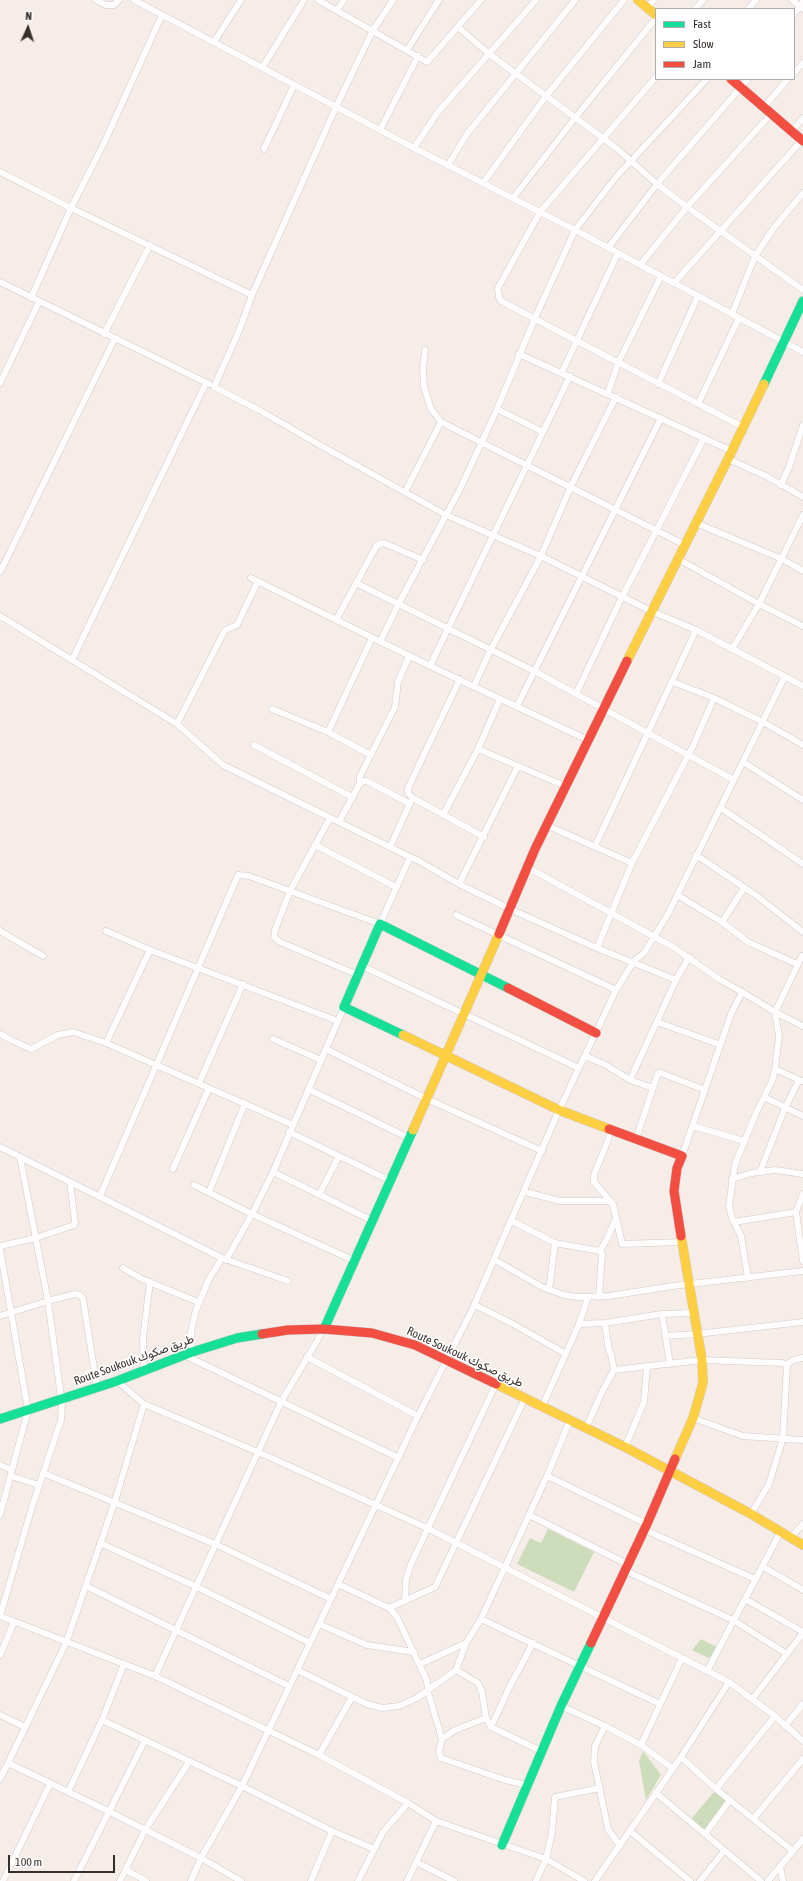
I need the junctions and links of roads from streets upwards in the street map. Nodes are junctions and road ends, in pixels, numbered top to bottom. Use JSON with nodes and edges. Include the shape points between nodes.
{"nodes":[{"id":1,"x":96,"y":0,"type":"edge"},
{"id":2,"x":119,"y":0,"type":"edge"},
{"id":3,"x":134,"y":0,"type":"edge"},
{"id":4,"x":241,"y":0,"type":"edge"},
{"id":5,"x":304,"y":0,"type":"edge"},
{"id":6,"x":318,"y":0,"type":"edge"},
{"id":7,"x":344,"y":0,"type":"edge"},
{"id":8,"x":393,"y":0,"type":"edge"},
{"id":9,"x":439,"y":0,"type":"edge"},
{"id":10,"x":481,"y":0,"type":"edge"},
{"id":11,"x":536,"y":0,"type":"edge"},
{"id":12,"x":575,"y":0,"type":"edge"},
{"id":13,"x":624,"y":0,"type":"edge"},
{"id":14,"x":638,"y":0,"type":"edge"},
{"id":15,"x":654,"y":0,"type":"edge"},
{"id":16,"x":703,"y":0,"type":"edge"},
{"id":17,"x":756,"y":0,"type":"edge"},
{"id":18,"x":792,"y":0,"type":"edge"},
{"id":19,"x":802,"y":6,"type":"edge"},
{"id":20,"x":647,"y":8,"type":"junction"},
{"id":21,"x":696,"y":8,"type":"edge"},
{"id":22,"x":749,"y":8,"type":"edge"},
{"id":23,"x":337,"y":10,"type":"junction"},
{"id":24,"x":162,"y":15,"type":"junction"},
{"id":25,"x":655,"y":15,"type":"edge"},
{"id":26,"x":655,"y":17,"type":"edge"},
{"id":27,"x":458,"y":27,"type":"junction"},
{"id":28,"x":372,"y":30,"type":"junction"},
{"id":29,"x":214,"y":42,"type":"junction"},
{"id":30,"x":408,"y":50,"type":"junction"},
{"id":31,"x":488,"y":53,"type":"junction"},
{"id":32,"x":418,"y":56,"type":"junction"},
{"id":33,"x":803,"y":63,"type":"edge"},
{"id":34,"x":262,"y":68,"type":"junction"},
{"id":35,"x":795,"y":72,"type":"edge"},
{"id":36,"x":516,"y":74,"type":"junction"},
{"id":37,"x":655,"y":78,"type":"edge"},
{"id":38,"x":706,"y":80,"type":"edge"},
{"id":39,"x":732,"y":80,"type":"edge"},
{"id":40,"x":747,"y":80,"type":"edge"},
{"id":41,"x":787,"y":80,"type":"edge"},
{"id":42,"x":294,"y":85,"type":"junction"},
{"id":43,"x":741,"y":88,"type":"junction"},
{"id":44,"x":546,"y":96,"type":"junction"},
{"id":45,"x":336,"y":107,"type":"junction"},
{"id":46,"x":764,"y":107,"type":"junction"},
{"id":47,"x":771,"y":114,"type":"junction"},
{"id":48,"x":575,"y":118,"type":"junction"},
{"id":49,"x":803,"y":118,"type":"edge"},
{"id":50,"x":380,"y":130,"type":"junction"},
{"id":51,"x":792,"y":131,"type":"junction"},
{"id":52,"x":602,"y":138,"type":"junction"},
{"id":53,"x":802,"y":141,"type":"edge"},
{"id":54,"x":414,"y":148,"type":"junction"},
{"id":55,"x":264,"y":149,"type":"dead end"},
{"id":56,"x":630,"y":161,"type":"junction"},
{"id":57,"x":448,"y":165,"type":"junction"},
{"id":58,"x":0,"y":172,"type":"edge"},
{"id":59,"x":483,"y":183,"type":"junction"},
{"id":60,"x":657,"y":184,"type":"junction"},
{"id":61,"x":803,"y":193,"type":"edge"},
{"id":62,"x":513,"y":198,"type":"junction"},
{"id":63,"x":687,"y":207,"type":"junction"},
{"id":64,"x":71,"y":208,"type":"junction"},
{"id":65,"x":540,"y":212,"type":"junction"},
{"id":66,"x":575,"y":230,"type":"junction"},
{"id":67,"x":719,"y":231,"type":"junction"},
{"id":68,"x":150,"y":245,"type":"junction"},
{"id":69,"x":608,"y":248,"type":"junction"},
{"id":70,"x":618,"y":253,"type":"junction"},
{"id":71,"x":755,"y":256,"type":"junction"},
{"id":72,"x":640,"y":265,"type":"junction"},
{"id":73,"x":661,"y":276,"type":"junction"},
{"id":74,"x":0,"y":282,"type":"edge"},
{"id":75,"x":674,"y":283,"type":"junction"},
{"id":76,"x":803,"y":290,"type":"edge"},
{"id":77,"x":252,"y":295,"type":"junction"},
{"id":78,"x":698,"y":296,"type":"junction"},
{"id":79,"x":31,"y":298,"type":"junction"},
{"id":80,"x":803,"y":301,"type":"edge"},
{"id":81,"x":39,"y":302,"type":"junction"},
{"id":82,"x":732,"y":314,"type":"junction"},
{"id":83,"x":535,"y":318,"type":"junction"},
{"id":84,"x":740,"y":318,"type":"junction"},
{"id":85,"x":104,"y":334,"type":"junction"},
{"id":86,"x":115,"y":338,"type":"junction"},
{"id":87,"x":577,"y":341,"type":"junction"},
{"id":88,"x":783,"y":342,"type":"junction"},
{"id":89,"x":424,"y":350,"type":"dead end"},
{"id":90,"x":803,"y":352,"type":"edge"},
{"id":91,"x":520,"y":354,"type":"junction"},
{"id":92,"x":618,"y":363,"type":"junction"},
{"id":93,"x":562,"y":372,"type":"junction"},
{"id":94,"x":570,"y":376,"type":"junction"},
{"id":95,"x":0,"y":383,"type":"edge"},
{"id":96,"x":206,"y":383,"type":"junction"},
{"id":97,"x":658,"y":384,"type":"junction"},
{"id":98,"x":214,"y":387,"type":"junction"},
{"id":99,"x":608,"y":393,"type":"junction"},
{"id":100,"x":616,"y":397,"type":"junction"},
{"id":101,"x":698,"y":404,"type":"junction"},
{"id":102,"x":497,"y":409,"type":"junction"},
{"id":103,"x":661,"y":418,"type":"junction"},
{"id":104,"x":441,"y":422,"type":"junction"},
{"id":105,"x":803,"y":425,"type":"edge"},
{"id":106,"x":743,"y":427,"type":"junction"},
{"id":107,"x":543,"y":432,"type":"junction"},
{"id":108,"x":704,"y":438,"type":"junction"},
{"id":109,"x":482,"y":443,"type":"junction"},
{"id":110,"x":730,"y":455,"type":"junction"},
{"id":111,"x":528,"y":464,"type":"junction"},
{"id":112,"x":781,"y":485,"type":"junction"},
{"id":113,"x":572,"y":486,"type":"junction"},
{"id":114,"x":405,"y":492,"type":"junction"},
{"id":115,"x":803,"y":497,"type":"edge"},
{"id":116,"x":615,"y":511,"type":"junction"},
{"id":117,"x":446,"y":514,"type":"junction"},
{"id":118,"x":803,"y":515,"type":"edge"},
{"id":119,"x":696,"y":523,"type":"junction"},
{"id":120,"x":656,"y":531,"type":"junction"},
{"id":121,"x":493,"y":534,"type":"junction"},
{"id":122,"x":686,"y":545,"type":"junction"},
{"id":123,"x":541,"y":556,"type":"junction"},
{"id":124,"x":678,"y":559,"type":"junction"},
{"id":125,"x":782,"y":559,"type":"junction"},
{"id":126,"x":423,"y":560,"type":"junction"},
{"id":127,"x":803,"y":571,"type":"edge"},
{"id":128,"x":0,"y":572,"type":"edge"},
{"id":129,"x":582,"y":576,"type":"junction"},
{"id":130,"x":251,"y":578,"type":"dead end"},
{"id":131,"x":258,"y":581,"type":"junction"},
{"id":132,"x":356,"y":583,"type":"junction"},
{"id":133,"x":622,"y":597,"type":"junction"},
{"id":134,"x":399,"y":603,"type":"junction"},
{"id":135,"x":759,"y":604,"type":"junction"},
{"id":136,"x":650,"y":611,"type":"junction"},
{"id":137,"x":0,"y":616,"type":"edge"},
{"id":138,"x":336,"y":620,"type":"junction"},
{"id":139,"x":803,"y":626,"type":"edge"},
{"id":140,"x":447,"y":628,"type":"junction"},
{"id":141,"x":696,"y":630,"type":"junction"},
{"id":142,"x":372,"y":638,"type":"junction"},
{"id":143,"x":380,"y":642,"type":"junction"},
{"id":144,"x":732,"y":649,"type":"junction"},
{"id":145,"x":490,"y":651,"type":"junction"},
{"id":146,"x":409,"y":656,"type":"junction"},
{"id":147,"x":72,"y":660,"type":"junction"},
{"id":148,"x":430,"y":666,"type":"junction"},
{"id":149,"x":536,"y":672,"type":"junction"},
{"id":150,"x":785,"y":676,"type":"junction"},
{"id":151,"x":460,"y":679,"type":"junction"},
{"id":152,"x":673,"y":682,"type":"junction"},
{"id":153,"x":474,"y":686,"type":"junction"},
{"id":154,"x":803,"y":686,"type":"edge"},
{"id":155,"x":576,"y":694,"type":"junction"},
{"id":156,"x":714,"y":698,"type":"junction"},
{"id":157,"x":500,"y":699,"type":"junction"},
{"id":158,"x":518,"y":706,"type":"junction"},
{"id":159,"x":272,"y":709,"type":"dead end"},
{"id":160,"x":604,"y":709,"type":"junction"},
{"id":161,"x":763,"y":722,"type":"junction"},
{"id":162,"x":177,"y":724,"type":"junction"},
{"id":163,"x":328,"y":732,"type":"junction"},
{"id":164,"x":649,"y":734,"type":"junction"},
{"id":165,"x":588,"y":740,"type":"junction"},
{"id":166,"x":254,"y":745,"type":"dead end"},
{"id":167,"x":803,"y":745,"type":"edge"},
{"id":168,"x":478,"y":749,"type":"junction"},
{"id":169,"x":371,"y":755,"type":"junction"},
{"id":170,"x":688,"y":755,"type":"junction"},
{"id":171,"x":743,"y":762,"type":"junction"},
{"id":172,"x":518,"y":766,"type":"junction"},
{"id":173,"x":734,"y":780,"type":"junction"},
{"id":174,"x":360,"y":783,"type":"junction"},
{"id":175,"x":565,"y":786,"type":"junction"},
{"id":176,"x":352,"y":797,"type":"junction"},
{"id":177,"x":803,"y":800,"type":"edge"},
{"id":178,"x":411,"y":801,"type":"junction"},
{"id":179,"x":721,"y":808,"type":"junction"},
{"id":180,"x":443,"y":815,"type":"junction"},
{"id":181,"x":330,"y":818,"type":"junction"},
{"id":182,"x":339,"y":822,"type":"junction"},
{"id":183,"x":546,"y":825,"type":"junction"},
{"id":184,"x":484,"y":837,"type":"junction"},
{"id":185,"x":315,"y":845,"type":"junction"},
{"id":186,"x":595,"y":846,"type":"junction"},
{"id":187,"x":390,"y":847,"type":"junction"},
{"id":188,"x":696,"y":855,"type":"junction"},
{"id":189,"x":410,"y":857,"type":"junction"},
{"id":190,"x":632,"y":863,"type":"junction"},
{"id":191,"x":803,"y":864,"type":"edge"},
{"id":192,"x":527,"y":867,"type":"junction"},
{"id":193,"x":459,"y":884,"type":"junction"},
{"id":194,"x":396,"y":887,"type":"junction"},
{"id":195,"x":744,"y":888,"type":"junction"},
{"id":196,"x":290,"y":891,"type":"junction"},
{"id":197,"x":677,"y":895,"type":"junction"},
{"id":198,"x":510,"y":909,"type":"junction"},
{"id":199,"x":612,"y":913,"type":"junction"},
{"id":200,"x":456,"y":915,"type":"dead end"},
{"id":201,"x":722,"y":922,"type":"junction"},
{"id":202,"x":380,"y":924,"type":"junction"},
{"id":203,"x":0,"y":931,"type":"edge"},
{"id":204,"x":106,"y":931,"type":"dead end"},
{"id":205,"x":803,"y":932,"type":"edge"},
{"id":206,"x":498,"y":935,"type":"junction"},
{"id":207,"x":655,"y":936,"type":"junction"},
{"id":208,"x":597,"y":948,"type":"junction"},
{"id":209,"x":150,"y":950,"type":"junction"},
{"id":210,"x":803,"y":955,"type":"edge"},
{"id":211,"x":43,"y":956,"type":"dead end"},
{"id":212,"x":689,"y":957,"type":"junction"},
{"id":213,"x":634,"y":961,"type":"junction"},
{"id":214,"x":797,"y":964,"type":"junction"},
{"id":215,"x":199,"y":967,"type":"junction"},
{"id":216,"x":360,"y":971,"type":"junction"},
{"id":217,"x":481,"y":975,"type":"junction"},
{"id":218,"x":676,"y":980,"type":"junction"},
{"id":219,"x":243,"y":984,"type":"junction"},
{"id":220,"x":616,"y":990,"type":"junction"},
{"id":221,"x":742,"y":992,"type":"junction"},
{"id":222,"x":344,"y":1007,"type":"junction"},
{"id":223,"x":775,"y":1012,"type":"junction"},
{"id":224,"x":464,"y":1015,"type":"junction"},
{"id":225,"x":338,"y":1021,"type":"junction"},
{"id":226,"x":657,"y":1022,"type":"junction"},
{"id":227,"x":803,"y":1026,"type":"edge"},
{"id":228,"x":596,"y":1033,"type":"junction"},
{"id":229,"x":0,"y":1034,"type":"edge"},
{"id":230,"x":272,"y":1039,"type":"dead end"},
{"id":231,"x":106,"y":1043,"type":"junction"},
{"id":232,"x":721,"y":1045,"type":"junction"},
{"id":233,"x":326,"y":1049,"type":"junction"},
{"id":234,"x":446,"y":1056,"type":"junction"},
{"id":235,"x":585,"y":1056,"type":"junction"},
{"id":236,"x":321,"y":1060,"type":"junction"},
{"id":237,"x":156,"y":1065,"type":"junction"},
{"id":238,"x":579,"y":1068,"type":"junction"},
{"id":239,"x":775,"y":1070,"type":"junction"},
{"id":240,"x":630,"y":1080,"type":"junction"},
{"id":241,"x":801,"y":1080,"type":"edge"},
{"id":242,"x":199,"y":1083,"type":"junction"},
{"id":243,"x":209,"y":1088,"type":"junction"},
{"id":244,"x":653,"y":1088,"type":"junction"},
{"id":245,"x":308,"y":1090,"type":"junction"},
{"id":246,"x":705,"y":1090,"type":"junction"},
{"id":247,"x":764,"y":1097,"type":"junction"},
{"id":248,"x":427,"y":1099,"type":"junction"},
{"id":249,"x":245,"y":1103,"type":"junction"},
{"id":250,"x":785,"y":1108,"type":"junction"},
{"id":251,"x":559,"y":1110,"type":"junction"},
{"id":252,"x":803,"y":1116,"type":"edge"},
{"id":253,"x":293,"y":1125,"type":"junction"},
{"id":254,"x":693,"y":1126,"type":"junction"},
{"id":255,"x":612,"y":1130,"type":"junction"},
{"id":256,"x":289,"y":1132,"type":"junction"},
{"id":257,"x":409,"y":1138,"type":"junction"},
{"id":258,"x":636,"y":1139,"type":"junction"},
{"id":259,"x":744,"y":1141,"type":"junction"},
{"id":260,"x":0,"y":1147,"type":"edge"},
{"id":261,"x":542,"y":1151,"type":"junction"},
{"id":262,"x":339,"y":1156,"type":"junction"},
{"id":263,"x":682,"y":1156,"type":"junction"},
{"id":264,"x":20,"y":1157,"type":"junction"},
{"id":265,"x":173,"y":1169,"type":"dead end"},
{"id":266,"x":273,"y":1172,"type":"junction"},
{"id":267,"x":760,"y":1172,"type":"junction"},
{"id":268,"x":803,"y":1174,"type":"edge"},
{"id":269,"x":732,"y":1179,"type":"junction"},
{"id":270,"x":391,"y":1180,"type":"junction"},
{"id":271,"x":70,"y":1182,"type":"junction"},
{"id":272,"x":194,"y":1185,"type":"dead end"},
{"id":273,"x":209,"y":1192,"type":"junction"},
{"id":274,"x":525,"y":1192,"type":"junction"},
{"id":275,"x":803,"y":1194,"type":"edge"},
{"id":276,"x":319,"y":1195,"type":"junction"},
{"id":277,"x":100,"y":1196,"type":"junction"},
{"id":278,"x":613,"y":1204,"type":"junction"},
{"id":279,"x":801,"y":1204,"type":"edge"},
{"id":280,"x":796,"y":1212,"type":"junction"},
{"id":281,"x":252,"y":1214,"type":"junction"},
{"id":282,"x":616,"y":1217,"type":"junction"},
{"id":283,"x":373,"y":1221,"type":"junction"},
{"id":284,"x":512,"y":1221,"type":"junction"},
{"id":285,"x":734,"y":1222,"type":"junction"},
{"id":286,"x":36,"y":1238,"type":"junction"},
{"id":287,"x":683,"y":1242,"type":"junction"},
{"id":288,"x":555,"y":1243,"type":"junction"},
{"id":289,"x":0,"y":1247,"type":"edge"},
{"id":290,"x":600,"y":1251,"type":"junction"},
{"id":291,"x":224,"y":1259,"type":"junction"},
{"id":292,"x":495,"y":1260,"type":"junction"},
{"id":293,"x":803,"y":1260,"type":"edge"},
{"id":294,"x":355,"y":1261,"type":"junction"},
{"id":295,"x":123,"y":1268,"type":"dead end"},
{"id":296,"x":803,"y":1271,"type":"edge"},
{"id":297,"x":748,"y":1278,"type":"junction"},
{"id":298,"x":288,"y":1281,"type":"dead end"},
{"id":299,"x":150,"y":1282,"type":"junction"},
{"id":300,"x":690,"y":1285,"type":"junction"},
{"id":301,"x":549,"y":1290,"type":"junction"},
{"id":302,"x":588,"y":1297,"type":"junction"},
{"id":303,"x":599,"y":1297,"type":"junction"},
{"id":304,"x":48,"y":1301,"type":"junction"},
{"id":305,"x":198,"y":1302,"type":"junction"},
{"id":306,"x":475,"y":1305,"type":"junction"},
{"id":307,"x":12,"y":1312,"type":"junction"},
{"id":308,"x":693,"y":1313,"type":"junction"},
{"id":309,"x":662,"y":1314,"type":"junction"},
{"id":310,"x":0,"y":1316,"type":"edge"},
{"id":311,"x":803,"y":1322,"type":"edge"},
{"id":312,"x":605,"y":1323,"type":"junction"},
{"id":313,"x":579,"y":1324,"type":"junction"},
{"id":314,"x":324,"y":1329,"type":"junction"},
{"id":315,"x":697,"y":1334,"type":"junction"},
{"id":316,"x":666,"y":1336,"type":"junction"},
{"id":317,"x":188,"y":1354,"type":"junction"},
{"id":318,"x":566,"y":1354,"type":"junction"},
{"id":319,"x":307,"y":1357,"type":"junction"},
{"id":320,"x":803,"y":1358,"type":"edge"},
{"id":321,"x":447,"y":1360,"type":"junction"},
{"id":322,"x":702,"y":1360,"type":"junction"},
{"id":323,"x":670,"y":1364,"type":"junction"},
{"id":324,"x":787,"y":1365,"type":"junction"},
{"id":325,"x":647,"y":1367,"type":"junction"},
{"id":326,"x":144,"y":1370,"type":"junction"},
{"id":327,"x":614,"y":1370,"type":"junction"},
{"id":328,"x":116,"y":1381,"type":"junction"},
{"id":329,"x":496,"y":1384,"type":"junction"},
{"id":330,"x":97,"y":1387,"type":"junction"},
{"id":331,"x":62,"y":1398,"type":"junction"},
{"id":332,"x":525,"y":1398,"type":"junction"},
{"id":333,"x":281,"y":1402,"type":"junction"},
{"id":334,"x":144,"y":1404,"type":"junction"},
{"id":335,"x":542,"y":1407,"type":"junction"},
{"id":336,"x":28,"y":1410,"type":"junction"},
{"id":337,"x":418,"y":1416,"type":"junction"},
{"id":338,"x":693,"y":1418,"type":"junction"},
{"id":339,"x":0,"y":1420,"type":"edge"},
{"id":340,"x":570,"y":1420,"type":"junction"},
{"id":341,"x":586,"y":1428,"type":"junction"},
{"id":342,"x":783,"y":1438,"type":"junction"},
{"id":343,"x":803,"y":1440,"type":"edge"},
{"id":344,"x":625,"y":1447,"type":"junction"},
{"id":345,"x":258,"y":1452,"type":"junction"},
{"id":346,"x":399,"y":1458,"type":"junction"},
{"id":347,"x":0,"y":1465,"type":"edge"},
{"id":348,"x":670,"y":1470,"type":"junction"},
{"id":349,"x":11,"y":1473,"type":"junction"},
{"id":350,"x":43,"y":1473,"type":"junction"},
{"id":351,"x":547,"y":1476,"type":"junction"},
{"id":352,"x":40,"y":1485,"type":"junction"},
{"id":353,"x":115,"y":1501,"type":"junction"},
{"id":354,"x":377,"y":1505,"type":"junction"},
{"id":355,"x":529,"y":1514,"type":"junction"},
{"id":356,"x":751,"y":1514,"type":"junction"},
{"id":357,"x":0,"y":1516,"type":"edge"},
{"id":358,"x":803,"y":1524,"type":"edge"},
{"id":359,"x":646,"y":1527,"type":"junction"},
{"id":360,"x":427,"y":1528,"type":"junction"},
{"id":361,"x":781,"y":1531,"type":"junction"},
{"id":362,"x":791,"y":1537,"type":"junction"},
{"id":363,"x":457,"y":1542,"type":"junction"},
{"id":364,"x":100,"y":1543,"type":"junction"},
{"id":365,"x":215,"y":1544,"type":"junction"},
{"id":366,"x":803,"y":1545,"type":"edge"},
{"id":367,"x":504,"y":1566,"type":"junction"},
{"id":368,"x":762,"y":1566,"type":"junction"},
{"id":369,"x":627,"y":1568,"type":"junction"},
{"id":370,"x":755,"y":1579,"type":"junction"},
{"id":371,"x":338,"y":1584,"type":"junction"},
{"id":372,"x":86,"y":1586,"type":"junction"},
{"id":373,"x":195,"y":1586,"type":"junction"},
{"id":374,"x":803,"y":1590,"type":"edge"},
{"id":375,"x":331,"y":1598,"type":"junction"},
{"id":376,"x":745,"y":1599,"type":"junction"},
{"id":377,"x":405,"y":1601,"type":"junction"},
{"id":378,"x":389,"y":1608,"type":"junction"},
{"id":379,"x":0,"y":1616,"type":"edge"},
{"id":380,"x":481,"y":1618,"type":"junction"},
{"id":381,"x":603,"y":1618,"type":"junction"},
{"id":382,"x":733,"y":1620,"type":"junction"},
{"id":383,"x":14,"y":1622,"type":"junction"},
{"id":384,"x":319,"y":1624,"type":"junction"},
{"id":385,"x":177,"y":1629,"type":"junction"},
{"id":386,"x":803,"y":1632,"type":"edge"},
{"id":387,"x":66,"y":1643,"type":"junction"},
{"id":388,"x":310,"y":1643,"type":"junction"},
{"id":389,"x":466,"y":1643,"type":"junction"},
{"id":390,"x":533,"y":1643,"type":"junction"},
{"id":391,"x":414,"y":1652,"type":"junction"},
{"id":392,"x":787,"y":1654,"type":"junction"},
{"id":393,"x":0,"y":1655,"type":"edge"},
{"id":394,"x":682,"y":1658,"type":"junction"},
{"id":395,"x":124,"y":1664,"type":"junction"},
{"id":396,"x":420,"y":1664,"type":"junction"},
{"id":397,"x":580,"y":1665,"type":"junction"},
{"id":398,"x":297,"y":1670,"type":"junction"},
{"id":399,"x":456,"y":1670,"type":"junction"},
{"id":400,"x":707,"y":1671,"type":"junction"},
{"id":401,"x":155,"y":1676,"type":"junction"},
{"id":402,"x":729,"y":1682,"type":"junction"},
{"id":403,"x":289,"y":1686,"type":"junction"},
{"id":404,"x":428,"y":1692,"type":"junction"},
{"id":405,"x":352,"y":1697,"type":"junction"},
{"id":406,"x":752,"y":1698,"type":"junction"},
{"id":407,"x":660,"y":1704,"type":"junction"},
{"id":408,"x":803,"y":1704,"type":"edge"},
{"id":409,"x":561,"y":1706,"type":"junction"},
{"id":410,"x":0,"y":1715,"type":"edge"},
{"id":411,"x":775,"y":1716,"type":"junction"},
{"id":412,"x":486,"y":1718,"type":"junction"},
{"id":413,"x":102,"y":1720,"type":"junction"},
{"id":414,"x":605,"y":1726,"type":"junction"},
{"id":415,"x":785,"y":1726,"type":"junction"},
{"id":416,"x":25,"y":1727,"type":"junction"},
{"id":417,"x":491,"y":1727,"type":"junction"},
{"id":418,"x":269,"y":1730,"type":"junction"},
{"id":419,"x":442,"y":1739,"type":"junction"},
{"id":420,"x":145,"y":1740,"type":"junction"},
{"id":421,"x":803,"y":1742,"type":"edge"},
{"id":422,"x":641,"y":1746,"type":"junction"},
{"id":423,"x":541,"y":1751,"type":"junction"},
{"id":424,"x":320,"y":1755,"type":"junction"},
{"id":425,"x":681,"y":1757,"type":"junction"},
{"id":426,"x":803,"y":1759,"type":"edge"},
{"id":427,"x":189,"y":1762,"type":"junction"},
{"id":428,"x":8,"y":1763,"type":"junction"},
{"id":429,"x":672,"y":1768,"type":"junction"},
{"id":430,"x":0,"y":1777,"type":"edge"},
{"id":431,"x":50,"y":1784,"type":"junction"},
{"id":432,"x":242,"y":1786,"type":"junction"},
{"id":433,"x":527,"y":1786,"type":"junction"},
{"id":434,"x":600,"y":1788,"type":"junction"},
{"id":435,"x":716,"y":1789,"type":"junction"},
{"id":436,"x":68,"y":1792,"type":"junction"},
{"id":437,"x":656,"y":1793,"type":"junction"},
{"id":438,"x":730,"y":1800,"type":"junction"},
{"id":439,"x":408,"y":1803,"type":"junction"},
{"id":440,"x":108,"y":1811,"type":"junction"},
{"id":441,"x":754,"y":1818,"type":"junction"},
{"id":442,"x":436,"y":1821,"type":"junction"},
{"id":443,"x":145,"y":1830,"type":"junction"},
{"id":444,"x":332,"y":1831,"type":"junction"},
{"id":445,"x":630,"y":1831,"type":"junction"},
{"id":446,"x":705,"y":1834,"type":"junction"},
{"id":447,"x":803,"y":1839,"type":"edge"},
{"id":448,"x":502,"y":1845,"type":"junction"},
{"id":449,"x":620,"y":1846,"type":"junction"},
{"id":450,"x":374,"y":1849,"type":"junction"},
{"id":451,"x":724,"y":1851,"type":"junction"},
{"id":452,"x":793,"y":1851,"type":"junction"},
{"id":453,"x":201,"y":1858,"type":"junction"},
{"id":454,"x":546,"y":1859,"type":"junction"},
{"id":455,"x":416,"y":1862,"type":"junction"},
{"id":456,"x":780,"y":1866,"type":"junction"},
{"id":457,"x":126,"y":1870,"type":"junction"},
{"id":458,"x":3,"y":1881,"type":"edge"},
{"id":459,"x":74,"y":1881,"type":"edge"},
{"id":460,"x":120,"y":1881,"type":"edge"},
{"id":461,"x":146,"y":1881,"type":"edge"},
{"id":462,"x":191,"y":1881,"type":"edge"},
{"id":463,"x":242,"y":1881,"type":"edge"},
{"id":464,"x":311,"y":1881,"type":"edge"},
{"id":465,"x":358,"y":1881,"type":"edge"},
{"id":466,"x":407,"y":1881,"type":"edge"},
{"id":467,"x":453,"y":1881,"type":"edge"},
{"id":468,"x":536,"y":1881,"type":"edge"},
{"id":469,"x":584,"y":1881,"type":"edge"},
{"id":470,"x":595,"y":1881,"type":"edge"},
{"id":471,"x":690,"y":1881,"type":"edge"},
{"id":472,"x":700,"y":1881,"type":"edge"},
{"id":473,"x":761,"y":1881,"type":"edge"},
{"id":474,"x":768,"y":1881,"type":"edge"},
{"id":475,"x":783,"y":1881,"type":"edge"}],
"edges":[{"from":1,"to":2,"type":"street","via":[[106,5],[114,5]]},
{"from":3,"to":24,"type":"street"},
{"from":4,"to":29,"type":"street"},
{"from":5,"to":34,"type":"street"},
{"from":6,"to":23,"type":"street"},
{"from":7,"to":23,"type":"street"},
{"from":8,"to":28,"type":"street"},
{"from":9,"to":30,"type":"street"},
{"from":10,"to":27,"type":"street"},
{"from":11,"to":31,"type":"street"},
{"from":12,"to":36,"type":"street"},
{"from":13,"to":44,"type":"street"},
{"from":14,"to":20,"type":"street"},
{"from":15,"to":20,"type":"street"},
{"from":16,"to":21,"type":"street"},
{"from":17,"to":22,"type":"street"},
{"from":18,"to":19,"type":"street"},
{"from":20,"to":25,"type":"street"},
{"from":23,"to":28,"type":"street"},
{"from":24,"to":29,"type":"street"},
{"from":24,"to":64,"type":"street","via":[[104,143]]},
{"from":26,"to":48,"type":"street"},
{"from":27,"to":31,"type":"street"},
{"from":27,"to":32,"type":"street","via":[[427,62]]},
{"from":28,"to":30,"type":"street"},
{"from":28,"to":45,"type":"street"},
{"from":29,"to":34,"type":"street"},
{"from":30,"to":32,"type":"street"},
{"from":31,"to":36,"type":"street"},
{"from":31,"to":54,"type":"street","via":[[438,112]]},
{"from":32,"to":50,"type":"street"},
{"from":33,"to":35,"type":"street"},
{"from":34,"to":42,"type":"street"},
{"from":36,"to":44,"type":"street"},
{"from":36,"to":57,"type":"street","via":[[467,134]]},
{"from":37,"to":52,"type":"street"},
{"from":38,"to":56,"type":"street"},
{"from":39,"to":43,"type":"street"},
{"from":40,"to":43,"type":"street"},
{"from":41,"to":46,"type":"street"},
{"from":42,"to":45,"type":"street"},
{"from":42,"to":55,"type":"street"},
{"from":43,"to":46,"type":"street"},
{"from":43,"to":60,"type":"street"},
{"from":44,"to":48,"type":"street"},
{"from":44,"to":59,"type":"street"},
{"from":45,"to":50,"type":"street"},
{"from":45,"to":77,"type":"street"},
{"from":46,"to":47,"type":"street"},
{"from":47,"to":51,"type":"street"},
{"from":47,"to":63,"type":"street"},
{"from":48,"to":52,"type":"street"},
{"from":48,"to":62,"type":"street"},
{"from":49,"to":51,"type":"street"},
{"from":50,"to":54,"type":"street"},
{"from":51,"to":53,"type":"street"},
{"from":52,"to":56,"type":"street"},
{"from":52,"to":65,"type":"street"},
{"from":53,"to":67,"type":"street"},
{"from":54,"to":57,"type":"street"},
{"from":56,"to":60,"type":"street"},
{"from":56,"to":66,"type":"street"},
{"from":57,"to":59,"type":"street"},
{"from":58,"to":64,"type":"street"},
{"from":59,"to":62,"type":"street"},
{"from":60,"to":63,"type":"street"},
{"from":60,"to":69,"type":"street"},
{"from":61,"to":71,"type":"street","via":[[773,229]]},
{"from":62,"to":65,"type":"street"},
{"from":63,"to":67,"type":"street"},
{"from":63,"to":72,"type":"street"},
{"from":64,"to":68,"type":"street"},
{"from":64,"to":79,"type":"street"},
{"from":65,"to":66,"type":"street"},
{"from":65,"to":83,"type":"street","via":[[498,288],[498,297],[501,301]]},
{"from":66,"to":69,"type":"street"},
{"from":66,"to":83,"type":"street"},
{"from":67,"to":71,"type":"street"},
{"from":67,"to":75,"type":"street"},
{"from":68,"to":77,"type":"street"},
{"from":68,"to":85,"type":"street"},
{"from":69,"to":70,"type":"street"},
{"from":70,"to":72,"type":"street"},
{"from":70,"to":87,"type":"street"},
{"from":71,"to":76,"type":"street"},
{"from":71,"to":82,"type":"street"},
{"from":72,"to":73,"type":"street"},
{"from":73,"to":75,"type":"street"},
{"from":73,"to":92,"type":"street"},
{"from":74,"to":79,"type":"street"},
{"from":75,"to":78,"type":"street"},
{"from":77,"to":98,"type":"street"},
{"from":78,"to":82,"type":"street"},
{"from":78,"to":97,"type":"street"},
{"from":79,"to":81,"type":"street"},
{"from":80,"to":88,"type":"street"},
{"from":81,"to":85,"type":"street"},
{"from":81,"to":95,"type":"street"},
{"from":82,"to":84,"type":"street"},
{"from":83,"to":87,"type":"street"},
{"from":83,"to":91,"type":"street"},
{"from":84,"to":88,"type":"street"},
{"from":84,"to":101,"type":"street"},
{"from":85,"to":86,"type":"street"},
{"from":86,"to":96,"type":"street"},
{"from":86,"to":128,"type":"street"},
{"from":87,"to":92,"type":"street"},
{"from":87,"to":93,"type":"street"},
{"from":88,"to":90,"type":"street"},
{"from":88,"to":106,"type":"street"},
{"from":89,"to":104,"type":"street","via":[[424,387],[431,409]]},
{"from":91,"to":93,"type":"street"},
{"from":91,"to":102,"type":"street"},
{"from":92,"to":97,"type":"street"},
{"from":92,"to":99,"type":"street"},
{"from":93,"to":94,"type":"street"},
{"from":94,"to":99,"type":"street"},
{"from":94,"to":107,"type":"street"},
{"from":96,"to":98,"type":"street"},
{"from":96,"to":147,"type":"street"},
{"from":97,"to":101,"type":"street"},
{"from":98,"to":114,"type":"street"},
{"from":99,"to":100,"type":"street"},
{"from":100,"to":103,"type":"street"},
{"from":100,"to":113,"type":"street"},
{"from":101,"to":106,"type":"street"},
{"from":102,"to":107,"type":"street"},
{"from":102,"to":109,"type":"street"},
{"from":103,"to":108,"type":"street"},
{"from":103,"to":116,"type":"street"},
{"from":104,"to":109,"type":"street"},
{"from":104,"to":114,"type":"street"},
{"from":105,"to":112,"type":"street"},
{"from":106,"to":110,"type":"street"},
{"from":107,"to":111,"type":"street"},
{"from":108,"to":110,"type":"street"},
{"from":108,"to":120,"type":"street"},
{"from":109,"to":111,"type":"street"},
{"from":109,"to":117,"type":"street"},
{"from":110,"to":112,"type":"street"},
{"from":110,"to":119,"type":"street"},
{"from":111,"to":113,"type":"street"},
{"from":111,"to":121,"type":"street"},
{"from":112,"to":115,"type":"street"},
{"from":113,"to":116,"type":"street"},
{"from":113,"to":123,"type":"street"},
{"from":114,"to":117,"type":"street"},
{"from":116,"to":120,"type":"street"},
{"from":116,"to":129,"type":"street"},
{"from":117,"to":121,"type":"street"},
{"from":117,"to":126,"type":"street"},
{"from":118,"to":125,"type":"street"},
{"from":119,"to":122,"type":"street"},
{"from":119,"to":125,"type":"street"},
{"from":120,"to":122,"type":"street"},
{"from":120,"to":133,"type":"street"},
{"from":121,"to":123,"type":"street"},
{"from":121,"to":140,"type":"street"},
{"from":122,"to":124,"type":"street"},
{"from":123,"to":129,"type":"street"},
{"from":123,"to":145,"type":"street"},
{"from":124,"to":135,"type":"street"},
{"from":124,"to":136,"type":"street"},
{"from":125,"to":127,"type":"street"},
{"from":125,"to":135,"type":"street"},
{"from":126,"to":132,"type":"street","via":[[384,543],[380,544]]},
{"from":126,"to":134,"type":"street"},
{"from":129,"to":133,"type":"street"},
{"from":129,"to":149,"type":"street"},
{"from":130,"to":131,"type":"street"},
{"from":131,"to":138,"type":"street"},
{"from":131,"to":162,"type":"street","via":[[237,625],[225,630]]},
{"from":132,"to":134,"type":"street"},
{"from":132,"to":138,"type":"street"},
{"from":133,"to":136,"type":"street"},
{"from":133,"to":155,"type":"street"},
{"from":134,"to":140,"type":"street"},
{"from":134,"to":143,"type":"street"},
{"from":135,"to":139,"type":"street"},
{"from":135,"to":144,"type":"street"},
{"from":136,"to":141,"type":"street"},
{"from":136,"to":160,"type":"street"},
{"from":137,"to":147,"type":"street"},
{"from":138,"to":142,"type":"street"},
{"from":140,"to":145,"type":"street"},
{"from":140,"to":148,"type":"street"},
{"from":141,"to":144,"type":"street"},
{"from":141,"to":152,"type":"street"},
{"from":142,"to":143,"type":"street"},
{"from":142,"to":163,"type":"street"},
{"from":143,"to":146,"type":"street"},
{"from":144,"to":150,"type":"street"},
{"from":145,"to":149,"type":"street"},
{"from":145,"to":153,"type":"street"},
{"from":146,"to":148,"type":"street"},
{"from":146,"to":169,"type":"street","via":[[398,682],[395,707]]},
{"from":147,"to":162,"type":"street"},
{"from":148,"to":151,"type":"street"},
{"from":149,"to":155,"type":"street"},
{"from":149,"to":158,"type":"street"},
{"from":150,"to":154,"type":"street"},
{"from":150,"to":161,"type":"street"},
{"from":151,"to":153,"type":"street"},
{"from":151,"to":178,"type":"street","via":[[408,788]]},
{"from":152,"to":156,"type":"street"},
{"from":152,"to":164,"type":"street"},
{"from":153,"to":157,"type":"street"},
{"from":155,"to":160,"type":"street"},
{"from":156,"to":161,"type":"street"},
{"from":156,"to":170,"type":"street"},
{"from":157,"to":158,"type":"street"},
{"from":157,"to":168,"type":"street"},
{"from":158,"to":165,"type":"street"},
{"from":159,"to":163,"type":"street"},
{"from":160,"to":164,"type":"street"},
{"from":160,"to":165,"type":"street"},
{"from":161,"to":167,"type":"street"},
{"from":161,"to":171,"type":"street"},
{"from":162,"to":181,"type":"street","via":[[223,764]]},
{"from":163,"to":169,"type":"street"},
{"from":164,"to":170,"type":"street"},
{"from":164,"to":186,"type":"street"},
{"from":165,"to":175,"type":"street"},
{"from":166,"to":176,"type":"street"},
{"from":168,"to":172,"type":"street"},
{"from":168,"to":180,"type":"street"},
{"from":169,"to":174,"type":"street","via":[[360,776]]},
{"from":170,"to":173,"type":"street"},
{"from":170,"to":190,"type":"street"},
{"from":171,"to":173,"type":"street"},
{"from":171,"to":177,"type":"street"},
{"from":172,"to":175,"type":"street"},
{"from":172,"to":184,"type":"street"},
{"from":173,"to":179,"type":"street"},
{"from":174,"to":176,"type":"street"},
{"from":174,"to":178,"type":"street","via":[[367,781]]},
{"from":175,"to":183,"type":"street"},
{"from":176,"to":182,"type":"street"},
{"from":178,"to":180,"type":"street"},
{"from":178,"to":187,"type":"street"},
{"from":179,"to":188,"type":"street"},
{"from":179,"to":191,"type":"street"},
{"from":180,"to":184,"type":"street"},
{"from":181,"to":182,"type":"street"},
{"from":181,"to":185,"type":"street"},
{"from":182,"to":187,"type":"street"},
{"from":183,"to":186,"type":"street"},
{"from":183,"to":192,"type":"street"},
{"from":184,"to":193,"type":"street"},
{"from":185,"to":194,"type":"street"},
{"from":185,"to":196,"type":"street"},
{"from":186,"to":190,"type":"street"},
{"from":187,"to":189,"type":"street"},
{"from":188,"to":195,"type":"street"},
{"from":188,"to":197,"type":"street"},
{"from":189,"to":193,"type":"street"},
{"from":189,"to":194,"type":"street"},
{"from":190,"to":199,"type":"street"},
{"from":192,"to":198,"type":"street"},
{"from":192,"to":199,"type":"street"},
{"from":193,"to":198,"type":"street"},
{"from":194,"to":202,"type":"street"},
{"from":195,"to":201,"type":"street"},
{"from":195,"to":205,"type":"street"},
{"from":196,"to":202,"type":"street"},
{"from":196,"to":215,"type":"street","via":[[238,874]]},
{"from":196,"to":216,"type":"street","via":[[274,937],[280,942]]},
{"from":197,"to":201,"type":"street"},
{"from":197,"to":207,"type":"street"},
{"from":198,"to":206,"type":"street"},
{"from":198,"to":208,"type":"street"},
{"from":199,"to":207,"type":"street"},
{"from":199,"to":208,"type":"street"},
{"from":200,"to":206,"type":"street"},
{"from":201,"to":214,"type":"street","via":[[748,942]]},
{"from":202,"to":216,"type":"street"},
{"from":202,"to":217,"type":"street"},
{"from":203,"to":211,"type":"street"},
{"from":204,"to":209,"type":"street"},
{"from":206,"to":217,"type":"street"},
{"from":206,"to":220,"type":"street"},
{"from":207,"to":212,"type":"street"},
{"from":207,"to":213,"type":"street","via":[[644,953]]},
{"from":208,"to":213,"type":"street"},
{"from":209,"to":215,"type":"street"},
{"from":209,"to":231,"type":"street"},
{"from":210,"to":214,"type":"street"},
{"from":212,"to":218,"type":"street"},
{"from":212,"to":221,"type":"street"},
{"from":213,"to":218,"type":"street"},
{"from":213,"to":220,"type":"street"},
{"from":214,"to":223,"type":"street"},
{"from":215,"to":219,"type":"street"},
{"from":215,"to":237,"type":"street"},
{"from":216,"to":222,"type":"street"},
{"from":216,"to":224,"type":"street"},
{"from":217,"to":224,"type":"street"},
{"from":217,"to":228,"type":"street"},
{"from":218,"to":226,"type":"street"},
{"from":219,"to":225,"type":"street"},
{"from":219,"to":242,"type":"street"},
{"from":220,"to":228,"type":"street"},
{"from":221,"to":223,"type":"street"},
{"from":221,"to":232,"type":"street","via":[[731,1014]]},
{"from":222,"to":225,"type":"street"},
{"from":222,"to":234,"type":"street"},
{"from":223,"to":227,"type":"street"},
{"from":223,"to":239,"type":"street","via":[[779,1036]]},
{"from":224,"to":234,"type":"street"},
{"from":224,"to":238,"type":"street"},
{"from":225,"to":233,"type":"street"},
{"from":226,"to":232,"type":"street"},
{"from":226,"to":240,"type":"street"},
{"from":228,"to":235,"type":"street"},
{"from":229,"to":231,"type":"street","via":[[31,1048],[40,1046],[58,1035],[73,1032]]},
{"from":230,"to":236,"type":"street"},
{"from":231,"to":237,"type":"street"},
{"from":232,"to":246,"type":"street"},
{"from":233,"to":236,"type":"street"},
{"from":233,"to":248,"type":"street"},
{"from":234,"to":248,"type":"street"},
{"from":234,"to":251,"type":"street"},
{"from":235,"to":238,"type":"street"},
{"from":235,"to":240,"type":"street"},
{"from":236,"to":245,"type":"street"},
{"from":237,"to":242,"type":"street"},
{"from":237,"to":277,"type":"street"},
{"from":238,"to":251,"type":"street"},
{"from":239,"to":241,"type":"street"},
{"from":239,"to":247,"type":"street"},
{"from":240,"to":244,"type":"street"},
{"from":241,"to":250,"type":"street"},
{"from":242,"to":243,"type":"street"},
{"from":243,"to":249,"type":"street"},
{"from":243,"to":265,"type":"street"},
{"from":244,"to":246,"type":"street","via":[[656,1076],[661,1073]]},
{"from":244,"to":258,"type":"street"},
{"from":245,"to":253,"type":"street"},
{"from":245,"to":257,"type":"street"},
{"from":246,"to":254,"type":"street"},
{"from":247,"to":250,"type":"street"},
{"from":247,"to":259,"type":"street"},
{"from":248,"to":257,"type":"street"},
{"from":248,"to":261,"type":"street"},
{"from":249,"to":253,"type":"street"},
{"from":249,"to":273,"type":"street"},
{"from":250,"to":252,"type":"street"},
{"from":250,"to":267,"type":"street"},
{"from":251,"to":255,"type":"street"},
{"from":251,"to":261,"type":"street"},
{"from":253,"to":256,"type":"street"},
{"from":254,"to":259,"type":"street"},
{"from":254,"to":263,"type":"street"},
{"from":255,"to":258,"type":"street"},
{"from":255,"to":278,"type":"street","via":[[594,1175],[594,1182]]},
{"from":256,"to":262,"type":"street"},
{"from":256,"to":266,"type":"street"},
{"from":257,"to":270,"type":"street"},
{"from":258,"to":263,"type":"street"},
{"from":259,"to":269,"type":"street"},
{"from":260,"to":264,"type":"street"},
{"from":261,"to":274,"type":"street"},
{"from":262,"to":270,"type":"street"},
{"from":262,"to":276,"type":"street"},
{"from":263,"to":287,"type":"street","via":[[677,1168],[674,1191]]},
{"from":264,"to":271,"type":"street"},
{"from":264,"to":286,"type":"street"},
{"from":266,"to":276,"type":"street"},
{"from":266,"to":281,"type":"street"},
{"from":267,"to":268,"type":"street","via":[[775,1170]]},
{"from":267,"to":269,"type":"street"},
{"from":269,"to":285,"type":"street","via":[[729,1206]]},
{"from":270,"to":283,"type":"street"},
{"from":271,"to":277,"type":"street"},
{"from":271,"to":286,"type":"street","via":[[74,1225]]},
{"from":272,"to":273,"type":"street"},
{"from":273,"to":281,"type":"street"},
{"from":274,"to":278,"type":"street","via":[[560,1201],[602,1200]]},
{"from":274,"to":284,"type":"street"},
{"from":275,"to":279,"type":"street"},
{"from":276,"to":283,"type":"street"},
{"from":277,"to":291,"type":"street"},
{"from":278,"to":282,"type":"street"},
{"from":279,"to":280,"type":"street"},
{"from":280,"to":285,"type":"street"},
{"from":280,"to":293,"type":"street"},
{"from":281,"to":291,"type":"street"},
{"from":281,"to":294,"type":"street"},
{"from":282,"to":287,"type":"street","via":[[622,1244]]},
{"from":282,"to":290,"type":"street"},
{"from":283,"to":294,"type":"street"},
{"from":284,"to":288,"type":"street"},
{"from":284,"to":292,"type":"street"},
{"from":285,"to":297,"type":"street","via":[[741,1236]]},
{"from":286,"to":289,"type":"street"},
{"from":286,"to":304,"type":"street"},
{"from":287,"to":300,"type":"street"},
{"from":288,"to":290,"type":"street"},
{"from":288,"to":301,"type":"street"},
{"from":289,"to":307,"type":"street"},
{"from":290,"to":303,"type":"street","via":[[602,1254]]},
{"from":291,"to":298,"type":"street"},
{"from":291,"to":305,"type":"street","via":[[209,1279]]},
{"from":292,"to":301,"type":"street"},
{"from":292,"to":306,"type":"street"},
{"from":294,"to":314,"type":"street"},
{"from":295,"to":299,"type":"street"},
{"from":296,"to":297,"type":"street"},
{"from":297,"to":300,"type":"street"},
{"from":299,"to":305,"type":"street"},
{"from":299,"to":326,"type":"street","via":[[143,1338]]},
{"from":300,"to":303,"type":"street"},
{"from":300,"to":308,"type":"street"},
{"from":301,"to":302,"type":"street","via":[[564,1295]]},
{"from":302,"to":303,"type":"street"},
{"from":302,"to":313,"type":"street"},
{"from":304,"to":307,"type":"street"},
{"from":304,"to":330,"type":"street","via":[[75,1294],[83,1299]]},
{"from":304,"to":331,"type":"street"},
{"from":305,"to":317,"type":"street"},
{"from":306,"to":318,"type":"street"},
{"from":306,"to":321,"type":"street"},
{"from":307,"to":310,"type":"street"},
{"from":307,"to":336,"type":"street"},
{"from":308,"to":309,"type":"street"},
{"from":308,"to":315,"type":"street"},
{"from":309,"to":312,"type":"street"},
{"from":309,"to":316,"type":"street"},
{"from":311,"to":315,"type":"street"},
{"from":312,"to":313,"type":"street"},
{"from":312,"to":327,"type":"street"},
{"from":313,"to":318,"type":"street"},
{"from":314,"to":317,"type":"street","name":"Route Soukouk طريق صكوك","via":[[269,1332],[237,1338]]},
{"from":314,"to":319,"type":"street"},
{"from":314,"to":321,"type":"street","name":"Route Soukouk طريق صكوك","via":[[372,1333],[394,1338]]},
{"from":315,"to":316,"type":"street"},
{"from":315,"to":322,"type":"street"},
{"from":316,"to":323,"type":"street"},
{"from":317,"to":326,"type":"street","name":"Route Soukouk طريق صكوك"},
{"from":317,"to":333,"type":"street"},
{"from":318,"to":335,"type":"street"},
{"from":319,"to":333,"type":"street"},
{"from":319,"to":337,"type":"street"},
{"from":320,"to":324,"type":"street","via":[[793,1360]]},
{"from":321,"to":329,"type":"street","name":"Route Soukouk طريق صكوك"},
{"from":321,"to":337,"type":"street"},
{"from":322,"to":323,"type":"street"},
{"from":322,"to":324,"type":"street"},
{"from":322,"to":338,"type":"street","via":[[700,1396]]},
{"from":323,"to":325,"type":"street"},
{"from":324,"to":342,"type":"street"},
{"from":325,"to":327,"type":"street"},
{"from":325,"to":344,"type":"street","via":[[644,1402]]},
{"from":326,"to":328,"type":"street","name":"Route Soukouk طريق صكوك"},
{"from":327,"to":341,"type":"street"},
{"from":328,"to":330,"type":"street","name":"Route Soukouk طريق صكوك"},
{"from":328,"to":334,"type":"street"},
{"from":329,"to":332,"type":"street","name":"Route Soukouk طريق صكوك"},
{"from":329,"to":360,"type":"street"},
{"from":330,"to":331,"type":"street","name":"Route Soukouk طريق صكوك"},
{"from":331,"to":336,"type":"street","name":"Route Soukouk طريق صكوك"},
{"from":331,"to":350,"type":"street","via":[[61,1420]]},
{"from":332,"to":335,"type":"street","name":"Route Soukouk طريق صكوك"},
{"from":332,"to":363,"type":"street"},
{"from":333,"to":345,"type":"street"},
{"from":333,"to":346,"type":"street"},
{"from":334,"to":345,"type":"street"},
{"from":334,"to":353,"type":"street"},
{"from":335,"to":340,"type":"street","name":"Route Soukouk طريق صكوك"},
{"from":336,"to":339,"type":"street","name":"Route Soukouk طريق صكوك"},
{"from":336,"to":349,"type":"street"},
{"from":337,"to":346,"type":"street"},
{"from":338,"to":342,"type":"street","via":[[743,1436]]},
{"from":338,"to":348,"type":"street"},
{"from":340,"to":341,"type":"street","name":"Route Soukouk طريق صكوك"},
{"from":340,"to":351,"type":"street"},
{"from":341,"to":344,"type":"street","name":"Route Soukouk طريق صكوك"},
{"from":342,"to":343,"type":"street"},
{"from":342,"to":356,"type":"street","via":[[769,1484]]},
{"from":344,"to":348,"type":"street","name":"Route Soukouk طريق صكوك"},
{"from":345,"to":354,"type":"street"},
{"from":345,"to":365,"type":"street"},
{"from":346,"to":354,"type":"street"},
{"from":347,"to":349,"type":"street"},
{"from":348,"to":356,"type":"street","name":"Route Soukouk طريق صكوك"},
{"from":348,"to":359,"type":"street"},
{"from":349,"to":352,"type":"street"},
{"from":349,"to":357,"type":"street"},
{"from":350,"to":352,"type":"street"},
{"from":350,"to":353,"type":"street"},
{"from":351,"to":355,"type":"street"},
{"from":351,"to":359,"type":"street"},
{"from":352,"to":379,"type":"street"},
{"from":353,"to":364,"type":"street"},
{"from":353,"to":365,"type":"street"},
{"from":354,"to":360,"type":"street"},
{"from":354,"to":371,"type":"street"},
{"from":355,"to":367,"type":"street"},
{"from":355,"to":369,"type":"street"},
{"from":356,"to":361,"type":"street","name":"Route Soukouk طريق صكوك"},
{"from":358,"to":362,"type":"street"},
{"from":359,"to":369,"type":"street"},
{"from":359,"to":370,"type":"street"},
{"from":360,"to":363,"type":"street"},
{"from":360,"to":377,"type":"street","via":[[406,1579]]},
{"from":361,"to":362,"type":"street","name":"Route Soukouk طريق صكوك"},
{"from":361,"to":368,"type":"street"},
{"from":362,"to":366,"type":"street","name":"Route Soukouk طريق صكوك"},
{"from":363,"to":367,"type":"street"},
{"from":363,"to":377,"type":"street","via":[[434,1589]]},
{"from":364,"to":372,"type":"street"},
{"from":364,"to":373,"type":"street"},
{"from":365,"to":373,"type":"street"},
{"from":365,"to":375,"type":"street"},
{"from":367,"to":380,"type":"street"},
{"from":367,"to":381,"type":"street"},
{"from":368,"to":370,"type":"street"},
{"from":368,"to":374,"type":"street"},
{"from":369,"to":381,"type":"street"},
{"from":369,"to":382,"type":"street"},
{"from":370,"to":376,"type":"street"},
{"from":371,"to":375,"type":"street"},
{"from":371,"to":378,"type":"street"},
{"from":372,"to":385,"type":"street"},
{"from":372,"to":387,"type":"street"},
{"from":373,"to":385,"type":"street"},
{"from":373,"to":388,"type":"street"},
{"from":375,"to":384,"type":"street"},
{"from":376,"to":382,"type":"street"},
{"from":376,"to":386,"type":"street"},
{"from":377,"to":378,"type":"street"},
{"from":378,"to":391,"type":"street","via":[[397,1617]]},
{"from":379,"to":383,"type":"street"},
{"from":380,"to":389,"type":"street"},
{"from":380,"to":390,"type":"street"},
{"from":381,"to":394,"type":"street"},
{"from":381,"to":397,"type":"street"},
{"from":382,"to":392,"type":"street"},
{"from":382,"to":400,"type":"street"},
{"from":383,"to":387,"type":"street"},
{"from":383,"to":393,"type":"street"},
{"from":384,"to":388,"type":"street"},
{"from":384,"to":391,"type":"street","via":[[367,1645]]},
{"from":385,"to":401,"type":"street"},
{"from":385,"to":403,"type":"street"},
{"from":386,"to":392,"type":"street"},
{"from":387,"to":395,"type":"street"},
{"from":387,"to":416,"type":"street"},
{"from":388,"to":398,"type":"street"},
{"from":389,"to":396,"type":"street"},
{"from":389,"to":399,"type":"street"},
{"from":390,"to":397,"type":"street"},
{"from":390,"to":417,"type":"street"},
{"from":391,"to":396,"type":"street"},
{"from":392,"to":406,"type":"street"},
{"from":394,"to":400,"type":"street"},
{"from":394,"to":407,"type":"street"},
{"from":395,"to":401,"type":"street"},
{"from":395,"to":413,"type":"street"},
{"from":396,"to":404,"type":"street","via":[[427,1681]]},
{"from":397,"to":407,"type":"street"},
{"from":397,"to":409,"type":"street"},
{"from":398,"to":403,"type":"street"},
{"from":398,"to":405,"type":"street"},
{"from":399,"to":404,"type":"street"},
{"from":399,"to":412,"type":"street","via":[[478,1683]]},
{"from":400,"to":402,"type":"street"},
{"from":401,"to":418,"type":"street"},
{"from":402,"to":406,"type":"street"},
{"from":402,"to":425,"type":"street"},
{"from":403,"to":418,"type":"street"},
{"from":404,"to":405,"type":"street","via":[[408,1703],[382,1708]]},
{"from":404,"to":419,"type":"street"},
{"from":405,"to":424,"type":"street"},
{"from":406,"to":411,"type":"street"},
{"from":407,"to":422,"type":"street"},
{"from":408,"to":415,"type":"street"},
{"from":409,"to":414,"type":"street"},
{"from":409,"to":423,"type":"street"},
{"from":410,"to":416,"type":"street"},
{"from":411,"to":415,"type":"street"},
{"from":411,"to":435,"type":"street"},
{"from":412,"to":417,"type":"street"},
{"from":412,"to":419,"type":"street","via":[[455,1730]]},
{"from":413,"to":420,"type":"street"},
{"from":413,"to":436,"type":"street"},
{"from":414,"to":422,"type":"street"},
{"from":414,"to":434,"type":"street","via":[[594,1751]]},
{"from":415,"to":421,"type":"street"},
{"from":416,"to":428,"type":"street"},
{"from":417,"to":423,"type":"street"},
{"from":418,"to":424,"type":"street"},
{"from":418,"to":432,"type":"street"},
{"from":419,"to":433,"type":"street","via":[[439,1752],[441,1758]]},
{"from":420,"to":427,"type":"street"},
{"from":420,"to":440,"type":"street"},
{"from":422,"to":429,"type":"street"},
{"from":423,"to":433,"type":"street"},
{"from":424,"to":439,"type":"street"},
{"from":425,"to":429,"type":"street"},
{"from":425,"to":435,"type":"street"},
{"from":426,"to":441,"type":"street"},
{"from":427,"to":432,"type":"street"},
{"from":427,"to":443,"type":"street"},
{"from":428,"to":430,"type":"street"},
{"from":428,"to":431,"type":"street"},
{"from":429,"to":437,"type":"street"},
{"from":431,"to":436,"type":"street"},
{"from":431,"to":458,"type":"street"},
{"from":432,"to":444,"type":"street"},
{"from":432,"to":453,"type":"street"},
{"from":433,"to":448,"type":"street"},
{"from":434,"to":449,"type":"street","via":[[608,1829]]},
{"from":434,"to":454,"type":"street","via":[[555,1798]]},
{"from":435,"to":438,"type":"street"},
{"from":436,"to":440,"type":"street"},
{"from":437,"to":445,"type":"street"},
{"from":437,"to":446,"type":"street"},
{"from":438,"to":441,"type":"street"},
{"from":438,"to":446,"type":"street"},
{"from":439,"to":442,"type":"street"},
{"from":439,"to":450,"type":"street","via":[[383,1832]]},
{"from":440,"to":443,"type":"street"},
{"from":440,"to":459,"type":"street"},
{"from":441,"to":452,"type":"street"},
{"from":442,"to":448,"type":"street"},
{"from":442,"to":455,"type":"street"},
{"from":443,"to":453,"type":"street"},
{"from":443,"to":457,"type":"street"},
{"from":444,"to":450,"type":"street"},
{"from":444,"to":464,"type":"street"},
{"from":445,"to":449,"type":"street"},
{"from":445,"to":471,"type":"street"},
{"from":446,"to":451,"type":"street"},
{"from":447,"to":452,"type":"street"},
{"from":448,"to":454,"type":"street"},
{"from":449,"to":470,"type":"street"},
{"from":450,"to":465,"type":"street"},
{"from":451,"to":472,"type":"street"},
{"from":451,"to":473,"type":"street"},
{"from":452,"to":456,"type":"street"},
{"from":453,"to":462,"type":"street"},
{"from":453,"to":463,"type":"street"},
{"from":454,"to":468,"type":"street"},
{"from":454,"to":469,"type":"street"},
{"from":455,"to":466,"type":"street"},
{"from":455,"to":467,"type":"street"},
{"from":456,"to":474,"type":"street"},
{"from":456,"to":475,"type":"street"},
{"from":457,"to":460,"type":"street"},
{"from":457,"to":461,"type":"street"}]}
